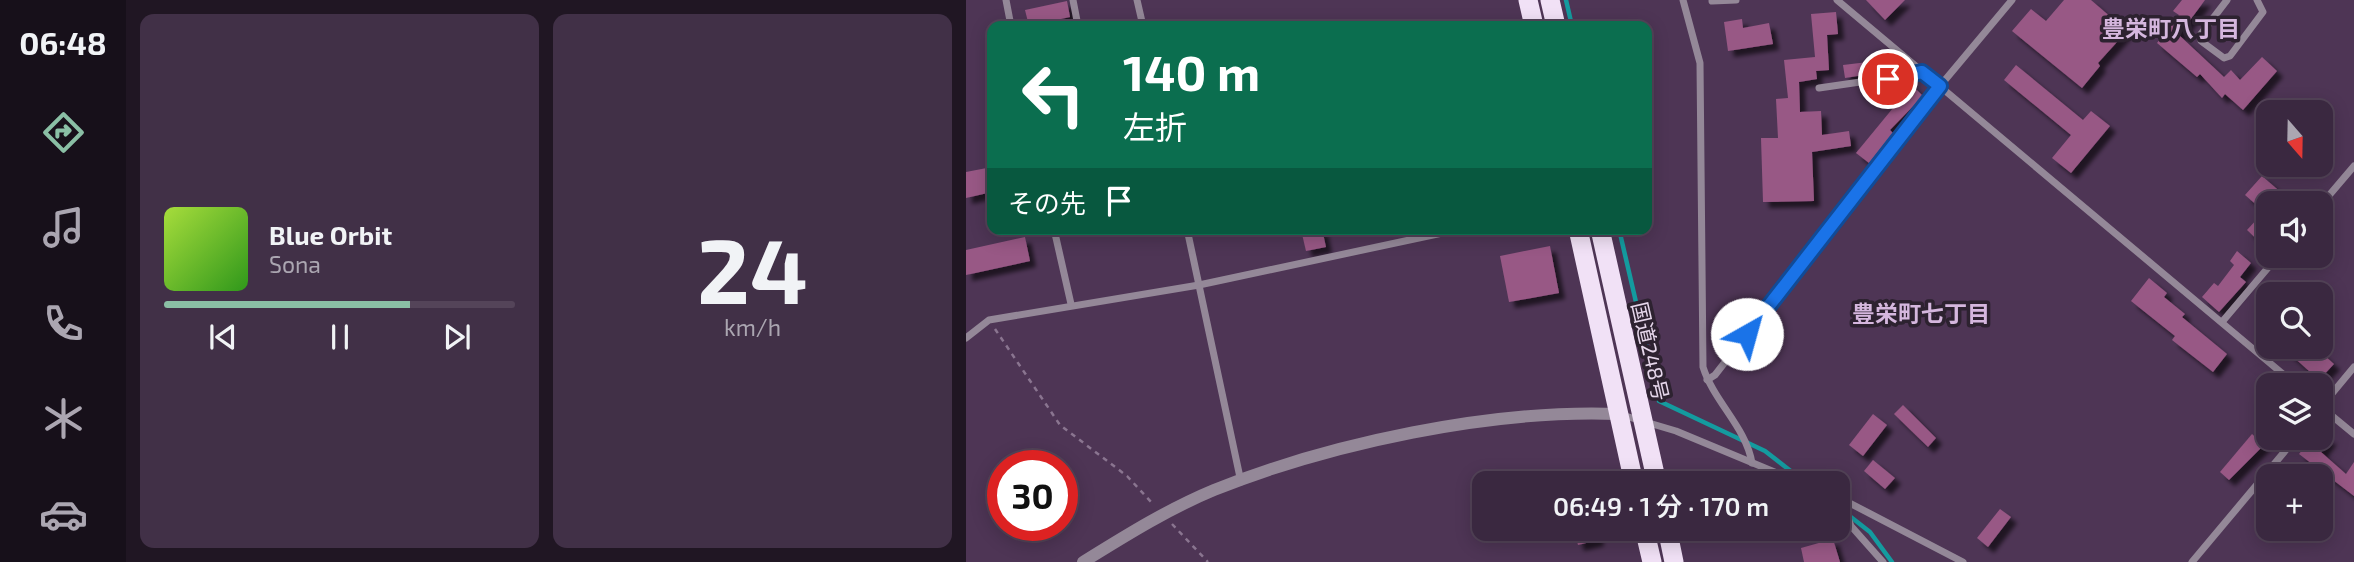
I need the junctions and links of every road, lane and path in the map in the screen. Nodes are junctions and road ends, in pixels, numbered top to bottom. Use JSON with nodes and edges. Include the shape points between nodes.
{"nodes":[{"id":1,"x":1006,"y":0,"type":"edge"},
{"id":2,"x":1073,"y":0,"type":"edge"},
{"id":3,"x":1137,"y":0,"type":"edge"},
{"id":4,"x":1528,"y":0,"type":"edge"},
{"id":5,"x":1550,"y":0,"type":"edge"},
{"id":6,"x":1683,"y":0,"type":"edge"},
{"id":7,"x":1736,"y":0,"type":"edge"},
{"id":8,"x":1837,"y":0,"type":"edge"},
{"id":9,"x":2012,"y":0,"type":"edge"},
{"id":10,"x":2227,"y":0,"type":"edge"},
{"id":11,"x":2257,"y":0,"type":"edge"},
{"id":12,"x":1712,"y":1,"type":"edge"},
{"id":13,"x":1010,"y":21,"type":"edge"},
{"id":14,"x":1077,"y":21,"type":"edge"},
{"id":15,"x":1142,"y":21,"type":"edge"},
{"id":16,"x":1533,"y":21,"type":"edge"},
{"id":17,"x":1555,"y":21,"type":"edge"},
{"id":18,"x":1922,"y":72,"type":"junction"},
{"id":19,"x":1940,"y":86,"type":"junction"},
{"id":20,"x":1819,"y":88,"type":"dead end"},
{"id":21,"x":2354,"y":166,"type":"edge"},
{"id":22,"x":2333,"y":191,"type":"edge"},
{"id":23,"x":1055,"y":235,"type":"edge"},
{"id":24,"x":1188,"y":235,"type":"edge"},
{"id":25,"x":1433,"y":235,"type":"edge"},
{"id":26,"x":1579,"y":235,"type":"edge"},
{"id":27,"x":1601,"y":235,"type":"edge"},
{"id":28,"x":2268,"y":268,"type":"edge"},
{"id":29,"x":1199,"y":285,"type":"junction"},
{"id":30,"x":1071,"y":304,"type":"junction"},
{"id":31,"x":989,"y":320,"type":"junction"},
{"id":32,"x":2222,"y":322,"type":"junction"},
{"id":33,"x":966,"y":338,"type":"edge"},
{"id":34,"x":2354,"y":367,"type":"edge"},
{"id":35,"x":2282,"y":373,"type":"edge"},
{"id":36,"x":1707,"y":380,"type":"junction"},
{"id":37,"x":2333,"y":392,"type":"edge"},
{"id":38,"x":1618,"y":414,"type":"junction"},
{"id":39,"x":2333,"y":417,"type":"edge"},
{"id":40,"x":1644,"y":420,"type":"junction"},
{"id":41,"x":2354,"y":434,"type":"edge"},
{"id":42,"x":2286,"y":450,"type":"edge"},
{"id":43,"x":1752,"y":463,"type":"junction"},
{"id":44,"x":1631,"y":471,"type":"edge"},
{"id":45,"x":1655,"y":471,"type":"edge"},
{"id":46,"x":1772,"y":471,"type":"edge"},
{"id":47,"x":1241,"y":482,"type":"junction"},
{"id":48,"x":1850,"y":503,"type":"edge"},
{"id":49,"x":1163,"y":514,"type":"junction"},
{"id":50,"x":1850,"y":524,"type":"edge"},
{"id":51,"x":1647,"y":541,"type":"edge"},
{"id":52,"x":1670,"y":541,"type":"edge"},
{"id":53,"x":1083,"y":562,"type":"edge"},
{"id":54,"x":1208,"y":562,"type":"edge"},
{"id":55,"x":1652,"y":562,"type":"edge"},
{"id":56,"x":1674,"y":562,"type":"edge"},
{"id":57,"x":1883,"y":562,"type":"edge"},
{"id":58,"x":1963,"y":562,"type":"edge"},
{"id":59,"x":2192,"y":562,"type":"edge"}],
"edges":[{"from":1,"to":13,"type":"street"},
{"from":2,"to":14,"type":"street"},
{"from":3,"to":15,"type":"street"},
{"from":4,"to":16,"type":"highway"},
{"from":5,"to":17,"type":"highway"},
{"from":6,"to":36,"type":"street","via":[[1700,63],[1703,367]]},
{"from":7,"to":12,"type":"street"},
{"from":8,"to":18,"type":"street"},
{"from":9,"to":19,"type":"street"},
{"from":10,"to":11,"type":"street","via":[[2201,34],[2201,41],[2224,58],[2263,12]]},
{"from":18,"to":19,"type":"street"},
{"from":18,"to":20,"type":"street"},
{"from":19,"to":32,"type":"street"},
{"from":19,"to":36,"type":"street"},
{"from":21,"to":22,"type":"street"},
{"from":23,"to":30,"type":"street"},
{"from":24,"to":29,"type":"street"},
{"from":25,"to":29,"type":"street"},
{"from":26,"to":38,"type":"highway"},
{"from":27,"to":40,"type":"highway","name":"国道248号"},
{"from":28,"to":32,"type":"street"},
{"from":29,"to":30,"type":"street"},
{"from":29,"to":47,"type":"street"},
{"from":30,"to":31,"type":"street"},
{"from":31,"to":33,"type":"street"},
{"from":31,"to":49,"type":"path","via":[[1060,425],[1127,476]]},
{"from":32,"to":35,"type":"street"},
{"from":34,"to":37,"type":"street"},
{"from":36,"to":43,"type":"street","via":[[1749,445]]},
{"from":38,"to":40,"type":"street"},
{"from":38,"to":44,"type":"highway"},
{"from":38,"to":47,"type":"street","via":[[1564,412],[1439,429],[1312,457]]},
{"from":39,"to":41,"type":"street"},
{"from":40,"to":43,"type":"street"},
{"from":40,"to":45,"type":"highway","name":"国道248号"},
{"from":42,"to":59,"type":"street"},
{"from":43,"to":46,"type":"street"},
{"from":47,"to":49,"type":"street"},
{"from":48,"to":58,"type":"street"},
{"from":49,"to":53,"type":"street"},
{"from":49,"to":54,"type":"path"},
{"from":50,"to":57,"type":"street"},
{"from":51,"to":55,"type":"highway"},
{"from":52,"to":56,"type":"highway"}]}
